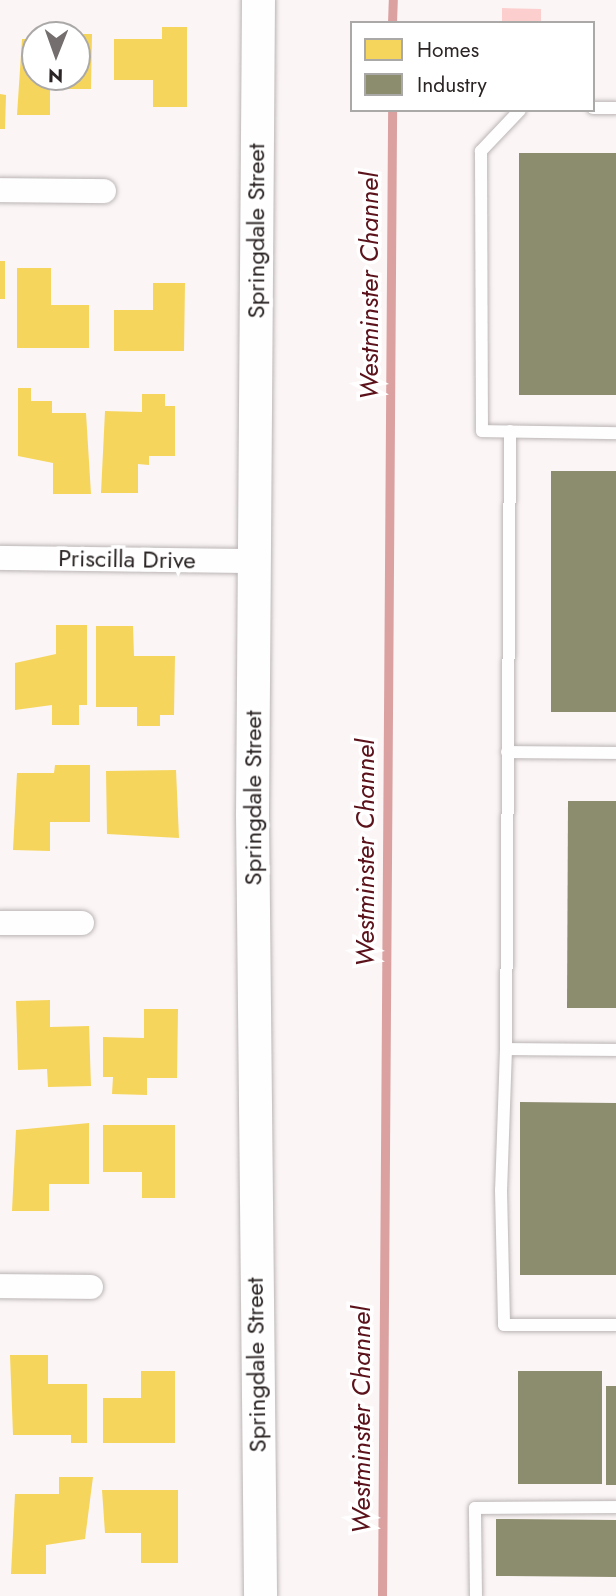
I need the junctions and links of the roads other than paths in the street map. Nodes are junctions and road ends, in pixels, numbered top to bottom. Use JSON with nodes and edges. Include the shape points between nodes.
{"nodes":[{"id":1,"x":258,"y":0,"type":"edge"},
{"id":2,"x":595,"y":108,"type":"edge"},
{"id":3,"x":616,"y":108,"type":"edge"},
{"id":4,"x":518,"y":112,"type":"edge"},
{"id":5,"x":0,"y":190,"type":"edge"},
{"id":6,"x":104,"y":191,"type":"dead end"},
{"id":7,"x":510,"y":431,"type":"junction"},
{"id":8,"x":616,"y":433,"type":"edge"},
{"id":9,"x":0,"y":558,"type":"edge"},
{"id":10,"x":253,"y":561,"type":"junction"},
{"id":11,"x":508,"y":752,"type":"junction"},
{"id":12,"x":616,"y":753,"type":"edge"},
{"id":13,"x":0,"y":923,"type":"edge"},
{"id":14,"x":82,"y":923,"type":"dead end"},
{"id":15,"x":506,"y":1049,"type":"junction"},
{"id":16,"x":616,"y":1050,"type":"edge"},
{"id":17,"x":0,"y":1286,"type":"edge"},
{"id":18,"x":91,"y":1287,"type":"dead end"},
{"id":19,"x":616,"y":1325,"type":"edge"},
{"id":20,"x":616,"y":1507,"type":"edge"},
{"id":21,"x":259,"y":1553,"type":"junction"},
{"id":22,"x":245,"y":1596,"type":"edge"},
{"id":23,"x":260,"y":1596,"type":"edge"},
{"id":24,"x":476,"y":1596,"type":"edge"}],
"edges":[{"from":1,"to":10,"type":"main road","name":"Springdale Street"},
{"from":2,"to":3,"type":"lane"},
{"from":4,"to":7,"type":"lane","via":[[481,151],[482,431]]},
{"from":5,"to":6,"type":"street"},
{"from":7,"to":8,"type":"lane"},
{"from":7,"to":11,"type":"lane"},
{"from":9,"to":10,"type":"street","name":"Priscilla Drive"},
{"from":10,"to":21,"type":"main road","name":"Springdale Street"},
{"from":11,"to":12,"type":"lane"},
{"from":11,"to":15,"type":"lane"},
{"from":13,"to":14,"type":"street"},
{"from":15,"to":16,"type":"lane"},
{"from":15,"to":19,"type":"lane","via":[[504,1325]]},
{"from":17,"to":18,"type":"street"},
{"from":20,"to":24,"type":"lane","via":[[475,1508]]},
{"from":21,"to":22,"type":"main road"},
{"from":21,"to":23,"type":"main road","name":"Springdale Street"}]}
